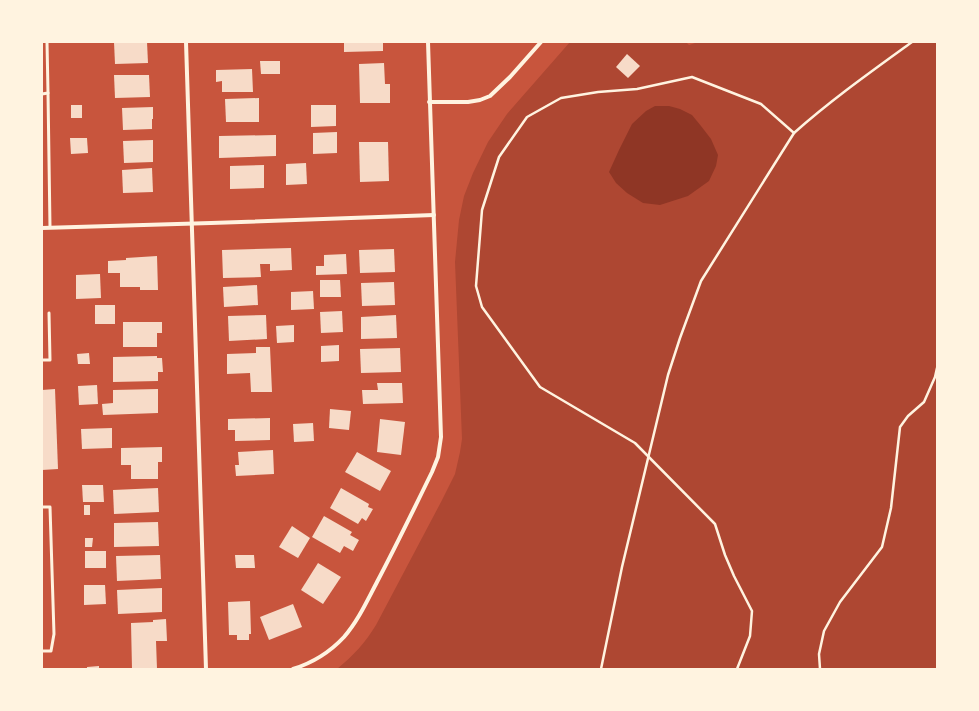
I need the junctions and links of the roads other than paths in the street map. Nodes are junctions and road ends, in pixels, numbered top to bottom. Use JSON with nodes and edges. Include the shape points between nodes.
{"nodes":[{"id":1,"x":47,"y":42,"type":"edge"},
{"id":2,"x":186,"y":42,"type":"edge"},
{"id":3,"x":428,"y":42,"type":"edge"},
{"id":4,"x":541,"y":42,"type":"edge"},
{"id":5,"x":48,"y":93,"type":"junction"},
{"id":6,"x":42,"y":94,"type":"edge"},
{"id":7,"x":430,"y":102,"type":"junction"},
{"id":8,"x":434,"y":215,"type":"junction"},
{"id":9,"x":192,"y":223,"type":"junction"},
{"id":10,"x":50,"y":227,"type":"junction"},
{"id":11,"x":42,"y":228,"type":"edge"},
{"id":12,"x":49,"y":313,"type":"dead end"},
{"id":13,"x":42,"y":360,"type":"edge"},
{"id":14,"x":42,"y":507,"type":"edge"},
{"id":15,"x":42,"y":651,"type":"edge"},
{"id":16,"x":206,"y":669,"type":"edge"},
{"id":17,"x":293,"y":669,"type":"edge"}],
"edges":[{"from":1,"to":5,"type":"lane"},
{"from":2,"to":9,"type":"street"},
{"from":3,"to":7,"type":"street"},
{"from":4,"to":7,"type":"street","via":[[490,96],[468,102]]},
{"from":5,"to":6,"type":"lane"},
{"from":5,"to":10,"type":"lane"},
{"from":7,"to":8,"type":"street"},
{"from":8,"to":9,"type":"street"},
{"from":8,"to":17,"type":"street","via":[[441,437],[438,457],[355,622],[332,648],[317,659]]},
{"from":9,"to":10,"type":"street"},
{"from":9,"to":16,"type":"street"},
{"from":10,"to":11,"type":"street"},
{"from":12,"to":13,"type":"lane","via":[[50,360]]},
{"from":14,"to":15,"type":"lane","via":[[50,507],[54,634],[51,651]]}]}
